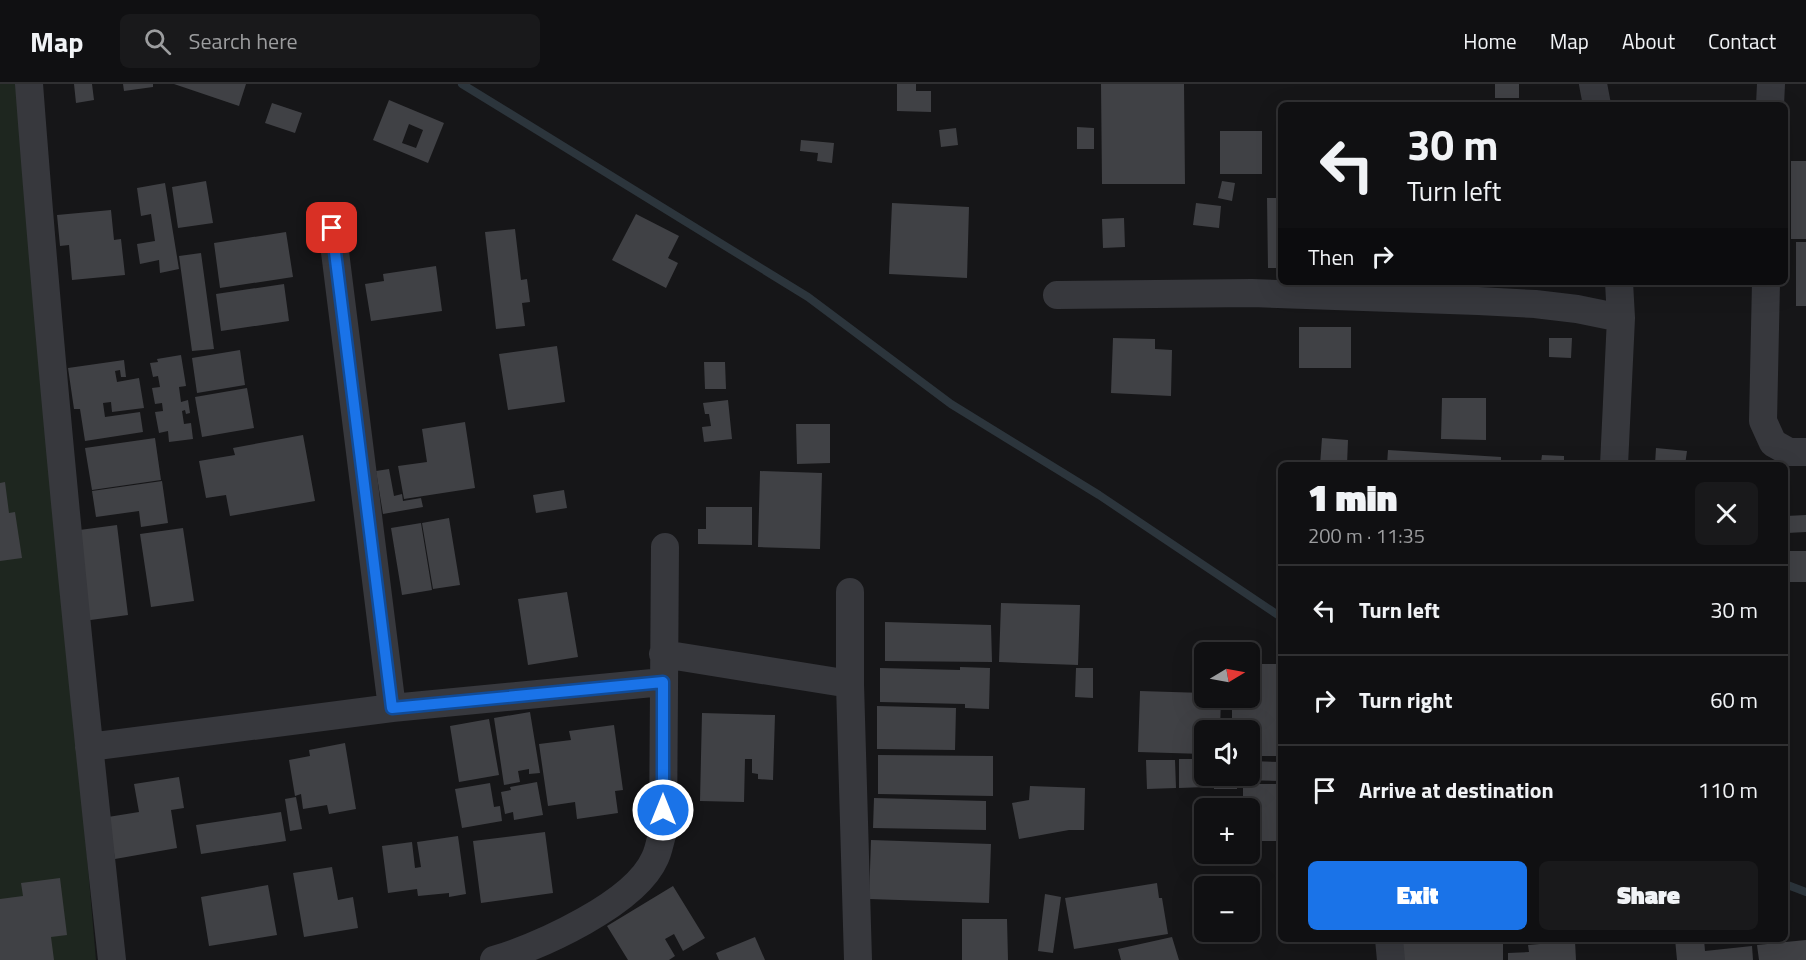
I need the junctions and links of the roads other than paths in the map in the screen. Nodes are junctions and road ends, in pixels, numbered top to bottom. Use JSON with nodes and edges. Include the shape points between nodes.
{"nodes":[{"id":1,"x":29,"y":84,"type":"edge"},
{"id":2,"x":1593,"y":84,"type":"edge"},
{"id":3,"x":1771,"y":84,"type":"edge"},
{"id":4,"x":1596,"y":102,"type":"edge"},
{"id":5,"x":1770,"y":102,"type":"edge"},
{"id":6,"x":332,"y":228,"type":"dead end"},
{"id":7,"x":1619,"y":285,"type":"edge"},
{"id":8,"x":1766,"y":285,"type":"edge"},
{"id":9,"x":1057,"y":295,"type":"dead end"},
{"id":10,"x":1621,"y":318,"type":"junction"},
{"id":11,"x":1806,"y":452,"type":"edge"},
{"id":12,"x":1614,"y":462,"type":"edge"},
{"id":13,"x":665,"y":548,"type":"dead end"},
{"id":14,"x":850,"y":592,"type":"dead end"},
{"id":15,"x":663,"y":654,"type":"junction"},
{"id":16,"x":663,"y":682,"type":"junction"},
{"id":17,"x":850,"y":684,"type":"junction"},
{"id":18,"x":392,"y":708,"type":"junction"},
{"id":19,"x":89,"y":747,"type":"junction"},
{"id":20,"x":1389,"y":942,"type":"edge"},
{"id":21,"x":112,"y":960,"type":"edge"},
{"id":22,"x":494,"y":960,"type":"edge"},
{"id":23,"x":858,"y":960,"type":"edge"},
{"id":24,"x":1391,"y":960,"type":"edge"}],
"edges":[{"from":1,"to":19,"type":"street"},
{"from":2,"to":4,"type":"street"},
{"from":3,"to":5,"type":"street"},
{"from":6,"to":18,"type":"street"},
{"from":7,"to":10,"type":"street"},
{"from":8,"to":11,"type":"street","via":[[1763,420],[1773,443],[1789,452]]},
{"from":9,"to":10,"type":"street","via":[[1252,293],[1478,301],[1535,304]]},
{"from":10,"to":12,"type":"street"},
{"from":13,"to":15,"type":"street"},
{"from":14,"to":17,"type":"street"},
{"from":15,"to":16,"type":"street"},
{"from":15,"to":17,"type":"street"},
{"from":16,"to":18,"type":"street"},
{"from":16,"to":22,"type":"street","via":[[663,832],[655,860],[633,888],[605,908],[527,950]]},
{"from":17,"to":23,"type":"street"},
{"from":18,"to":19,"type":"street"},
{"from":19,"to":21,"type":"street"},
{"from":20,"to":24,"type":"street"}]}
